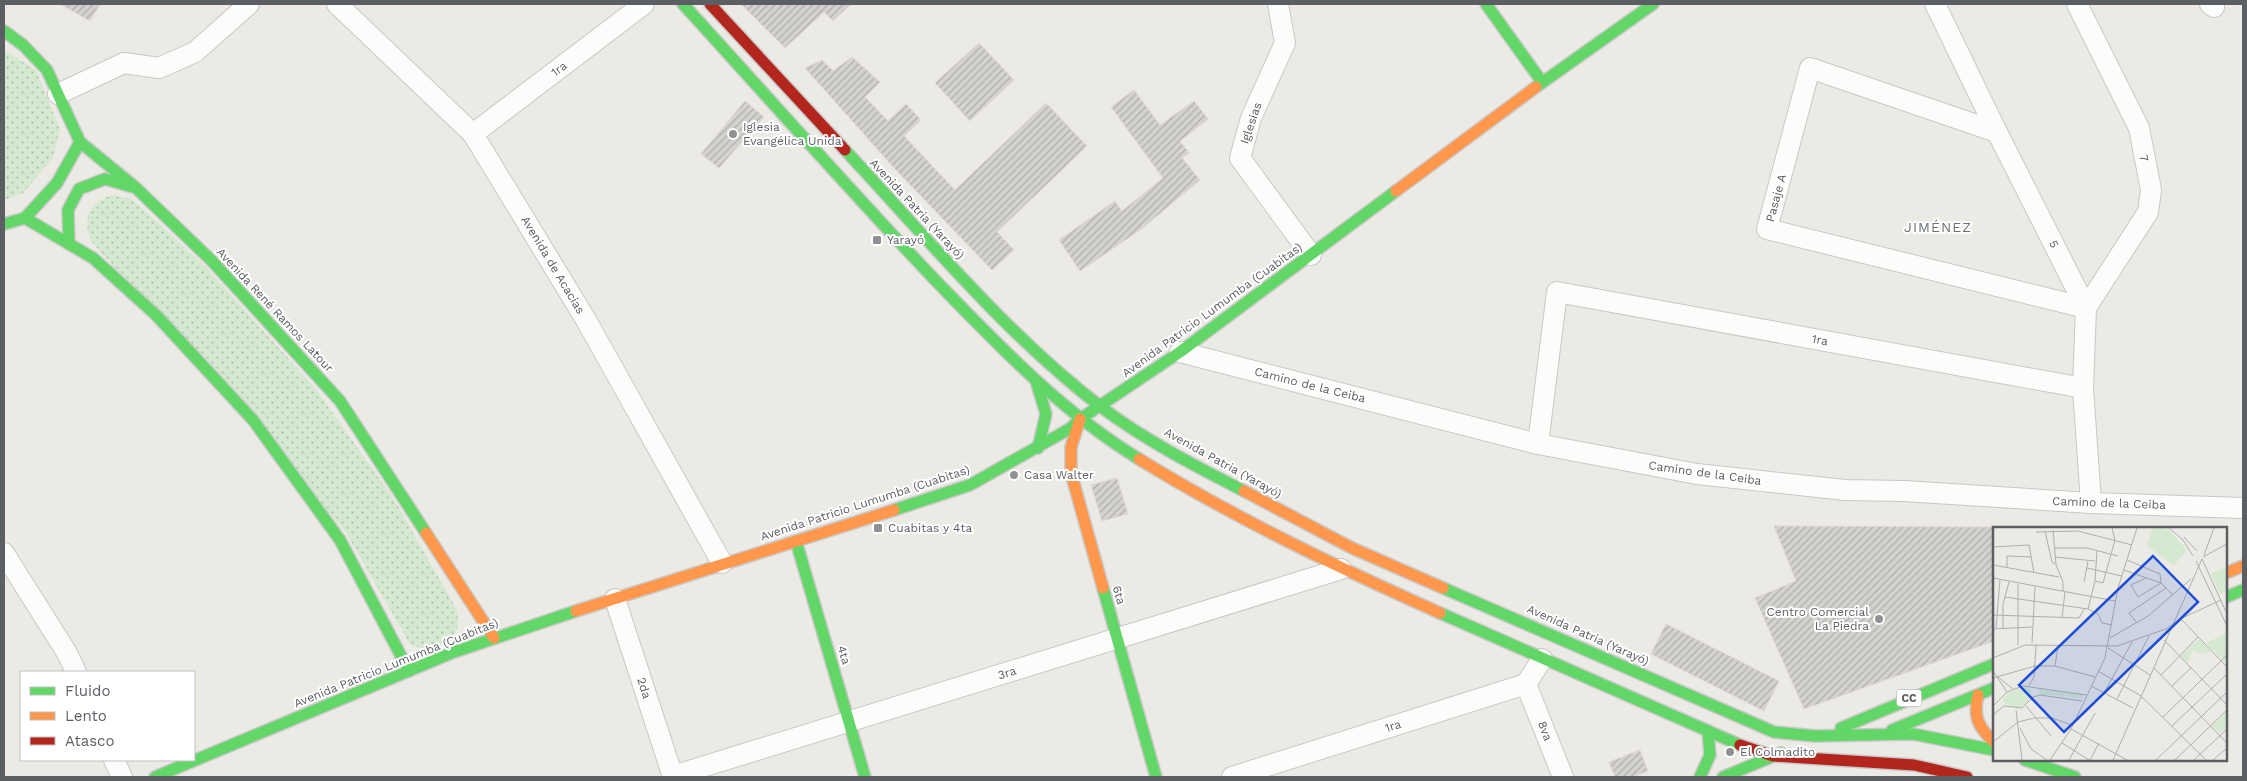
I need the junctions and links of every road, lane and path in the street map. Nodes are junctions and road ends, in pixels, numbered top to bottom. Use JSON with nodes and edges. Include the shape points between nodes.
{"nodes":[{"id":1,"x":250,"y":4,"type":"edge"},
{"id":2,"x":337,"y":4,"type":"edge"},
{"id":3,"x":644,"y":4,"type":"edge"},
{"id":4,"x":683,"y":4,"type":"edge"},
{"id":5,"x":710,"y":4,"type":"edge"},
{"id":6,"x":1278,"y":4,"type":"edge"},
{"id":7,"x":1486,"y":4,"type":"edge"},
{"id":8,"x":1653,"y":4,"type":"edge"},
{"id":9,"x":1935,"y":4,"type":"edge"},
{"id":10,"x":2077,"y":4,"type":"edge"},
{"id":11,"x":4,"y":32,"type":"edge"},
{"id":12,"x":1542,"y":82,"type":"junction"},
{"id":13,"x":58,"y":94,"type":"junction"},
{"id":14,"x":1996,"y":132,"type":"junction"},
{"id":15,"x":473,"y":134,"type":"junction"},
{"id":16,"x":80,"y":142,"type":"junction"},
{"id":17,"x":135,"y":187,"type":"junction"},
{"id":18,"x":26,"y":218,"type":"junction"},
{"id":19,"x":4,"y":224,"type":"edge"},
{"id":20,"x":69,"y":244,"type":"junction"},
{"id":21,"x":1311,"y":256,"type":"junction"},
{"id":22,"x":2086,"y":308,"type":"junction"},
{"id":23,"x":1180,"y":352,"type":"junction"},
{"id":24,"x":1034,"y":377,"type":"junction"},
{"id":25,"x":2083,"y":388,"type":"junction"},
{"id":26,"x":1100,"y":406,"type":"junction"},
{"id":27,"x":1080,"y":419,"type":"junction"},
{"id":28,"x":1538,"y":444,"type":"junction"},
{"id":29,"x":1038,"y":448,"type":"junction"},
{"id":30,"x":2092,"y":503,"type":"junction"},
{"id":31,"x":2243,"y":508,"type":"edge"},
{"id":32,"x":796,"y":541,"type":"junction"},
{"id":33,"x":4,"y":553,"type":"edge"},
{"id":34,"x":722,"y":563,"type":"junction"},
{"id":35,"x":2243,"y":566,"type":"edge"},
{"id":36,"x":1342,"y":569,"type":"junction"},
{"id":37,"x":2227,"y":573,"type":"edge"},
{"id":38,"x":2243,"y":590,"type":"edge"},
{"id":39,"x":2227,"y":597,"type":"edge"},
{"id":40,"x":615,"y":600,"type":"junction"},
{"id":41,"x":494,"y":638,"type":"junction"},
{"id":42,"x":1117,"y":639,"type":"junction"},
{"id":43,"x":1542,"y":659,"type":"junction"},
{"id":44,"x":1993,"y":664,"type":"edge"},
{"id":45,"x":76,"y":671,"type":"edge"},
{"id":46,"x":409,"y":671,"type":"junction"},
{"id":47,"x":1526,"y":684,"type":"junction"},
{"id":48,"x":1993,"y":688,"type":"edge"},
{"id":49,"x":1978,"y":695,"type":"junction"},
{"id":50,"x":848,"y":722,"type":"junction"},
{"id":51,"x":1708,"y":732,"type":"junction"},
{"id":52,"x":1887,"y":732,"type":"junction"},
{"id":53,"x":1825,"y":735,"type":"junction"},
{"id":54,"x":1993,"y":741,"type":"edge"},
{"id":55,"x":1993,"y":750,"type":"edge"},
{"id":56,"x":1773,"y":756,"type":"junction"},
{"id":57,"x":195,"y":760,"type":"edge"},
{"id":58,"x":1824,"y":760,"type":"junction"},
{"id":59,"x":114,"y":761,"type":"edge"},
{"id":60,"x":193,"y":761,"type":"edge"},
{"id":61,"x":2027,"y":761,"type":"edge"},
{"id":62,"x":1794,"y":771,"type":"dead end"},
{"id":63,"x":673,"y":776,"type":"edge"},
{"id":64,"x":1960,"y":776,"type":"edge"},
{"id":65,"x":122,"y":777,"type":"edge"},
{"id":66,"x":155,"y":777,"type":"edge"},
{"id":67,"x":864,"y":777,"type":"edge"},
{"id":68,"x":1156,"y":777,"type":"edge"},
{"id":69,"x":1232,"y":777,"type":"edge"},
{"id":70,"x":1563,"y":777,"type":"edge"},
{"id":71,"x":1700,"y":777,"type":"edge"},
{"id":72,"x":1723,"y":777,"type":"edge"},
{"id":73,"x":2074,"y":777,"type":"edge"}],
"edges":[{"from":1,"to":13,"type":"street","via":[[195,52],[159,68],[124,63]]},
{"from":2,"to":15,"type":"street","name":"Avenida de Acacias"},
{"from":3,"to":15,"type":"street","name":"1ra"},
{"from":4,"to":24,"type":"main road","via":[[893,236],[996,343]]},
{"from":5,"to":26,"type":"main road","name":"Avenida Patria (Yarayó)","via":[[1010,329]]},
{"from":6,"to":21,"type":"street","name":"Iglesias","via":[[1285,43],[1251,118],[1240,158]]},
{"from":7,"to":12,"type":"main road"},
{"from":8,"to":12,"type":"main road","name":"Avenida Patricio Lumumba (Cuabitas)"},
{"from":9,"to":14,"type":"street","name":"5"},
{"from":10,"to":22,"type":"street","name":"7","via":[[2139,128],[2151,190],[2148,212]]},
{"from":11,"to":13,"type":"main road","name":"Avenida René Ramos Latour","via":[[23,45],[47,70]]},
{"from":12,"to":21,"type":"main road","name":"Avenida Patricio Lumumba (Cuabitas)"},
{"from":13,"to":16,"type":"main road","name":"Avenida René Ramos Latour"},
{"from":14,"to":22,"type":"street","name":"5"},
{"from":14,"to":22,"type":"street","name":"Pasaje A","via":[[1810,68],[1767,229]]},
{"from":15,"to":34,"type":"street","name":"Avenida de Acacias","via":[[586,320]]},
{"from":16,"to":17,"type":"main road","name":"Avenida René Ramos Latour"},
{"from":16,"to":18,"type":"main road","via":[[68,170]]},
{"from":17,"to":20,"type":"main road","via":[[105,179],[79,189],[68,210]]},
{"from":17,"to":41,"type":"main road","name":"Avenida René Ramos Latour","via":[[212,261],[340,401]]},
{"from":18,"to":19,"type":"main road"},
{"from":18,"to":20,"type":"main road"},
{"from":20,"to":46,"type":"main road","via":[[93,258],[156,314],[252,420],[340,540]]},
{"from":21,"to":23,"type":"main road","name":"Avenida Patricio Lumumba (Cuabitas)"},
{"from":22,"to":25,"type":"street","name":"5"},
{"from":23,"to":26,"type":"main road","name":"Avenida Patricio Lumumba (Cuabitas)"},
{"from":23,"to":28,"type":"street","name":"Camino de la Ceiba"},
{"from":24,"to":27,"type":"main road"},
{"from":24,"to":29,"type":"main road","via":[[1047,409],[1046,426]]},
{"from":25,"to":28,"type":"street","name":"1ra","via":[[1557,292]]},
{"from":25,"to":30,"type":"street","name":"5"},
{"from":26,"to":27,"type":"main road","name":"Avenida Patricio Lumumba (Cuabitas)"},
{"from":26,"to":53,"type":"main road","name":"Avenida Patria (Yarayó)","via":[[1179,458],[1352,548],[1774,732],[1792,736]]},
{"from":27,"to":29,"type":"main road","name":"Avenida Patricio Lumumba (Cuabitas)"},
{"from":27,"to":36,"type":"main road","via":[[1112,443],[1170,478]]},
{"from":27,"to":42,"type":"main road","name":"6ta","via":[[1071,447],[1071,472]]},
{"from":28,"to":30,"type":"street","name":"Camino de la Ceiba","via":[[1697,474],[1815,487]]},
{"from":29,"to":32,"type":"main road","name":"Avenida Patricio Lumumba (Cuabitas)","via":[[970,485]]},
{"from":30,"to":31,"type":"street","name":"Camino de la Ceiba"},
{"from":32,"to":34,"type":"main road","name":"Avenida Patricio Lumumba (Cuabitas)"},
{"from":32,"to":50,"type":"main road","name":"4ta"},
{"from":33,"to":45,"type":"street"},
{"from":34,"to":40,"type":"main road","name":"Avenida Patricio Lumumba (Cuabitas)"},
{"from":35,"to":37,"type":"main road"},
{"from":36,"to":42,"type":"street","name":"3ra"},
{"from":36,"to":43,"type":"main road"},
{"from":38,"to":39,"type":"main road"},
{"from":40,"to":41,"type":"main road","name":"Avenida Patricio Lumumba (Cuabitas)"},
{"from":40,"to":63,"type":"street","name":"2da"},
{"from":41,"to":46,"type":"main road","name":"Avenida Patricio Lumumba (Cuabitas)"},
{"from":42,"to":50,"type":"street","name":"3ra"},
{"from":42,"to":68,"type":"main road","name":"6ta"},
{"from":43,"to":47,"type":"street"},
{"from":43,"to":51,"type":"main road"},
{"from":44,"to":53,"type":"main road","number":"CC"},
{"from":46,"to":57,"type":"main road","name":"Avenida Patricio Lumumba (Cuabitas)"},
{"from":47,"to":69,"type":"street","name":"1ra"},
{"from":47,"to":70,"type":"street","name":"8va"},
{"from":48,"to":49,"type":"main road","number":"CC"},
{"from":49,"to":52,"type":"main road","number":"CC"},
{"from":49,"to":54,"type":"main road","via":[[1974,718]]},
{"from":50,"to":63,"type":"street","name":"3ra"},
{"from":50,"to":67,"type":"main road","name":"4ta"},
{"from":51,"to":56,"type":"main road"},
{"from":51,"to":71,"type":"main road","via":[[1712,748],[1710,760]]},
{"from":52,"to":53,"type":"main road","name":"Avenida Patria (Yarayó)"},
{"from":52,"to":55,"type":"main road","via":[[1939,737]]},
{"from":52,"to":58,"type":"main road","number":"CC"},
{"from":53,"to":56,"type":"main road","number":"CC"},
{"from":56,"to":58,"type":"main road"},
{"from":56,"to":72,"type":"main road","number":"CC"},
{"from":58,"to":62,"type":"main road","number":"CC"},
{"from":58,"to":64,"type":"main road","via":[[1914,765]]},
{"from":59,"to":65,"type":"street"},
{"from":60,"to":66,"type":"main road","name":"Avenida Patricio Lumumba (Cuabitas)"},
{"from":61,"to":73,"type":"main road"}]}
